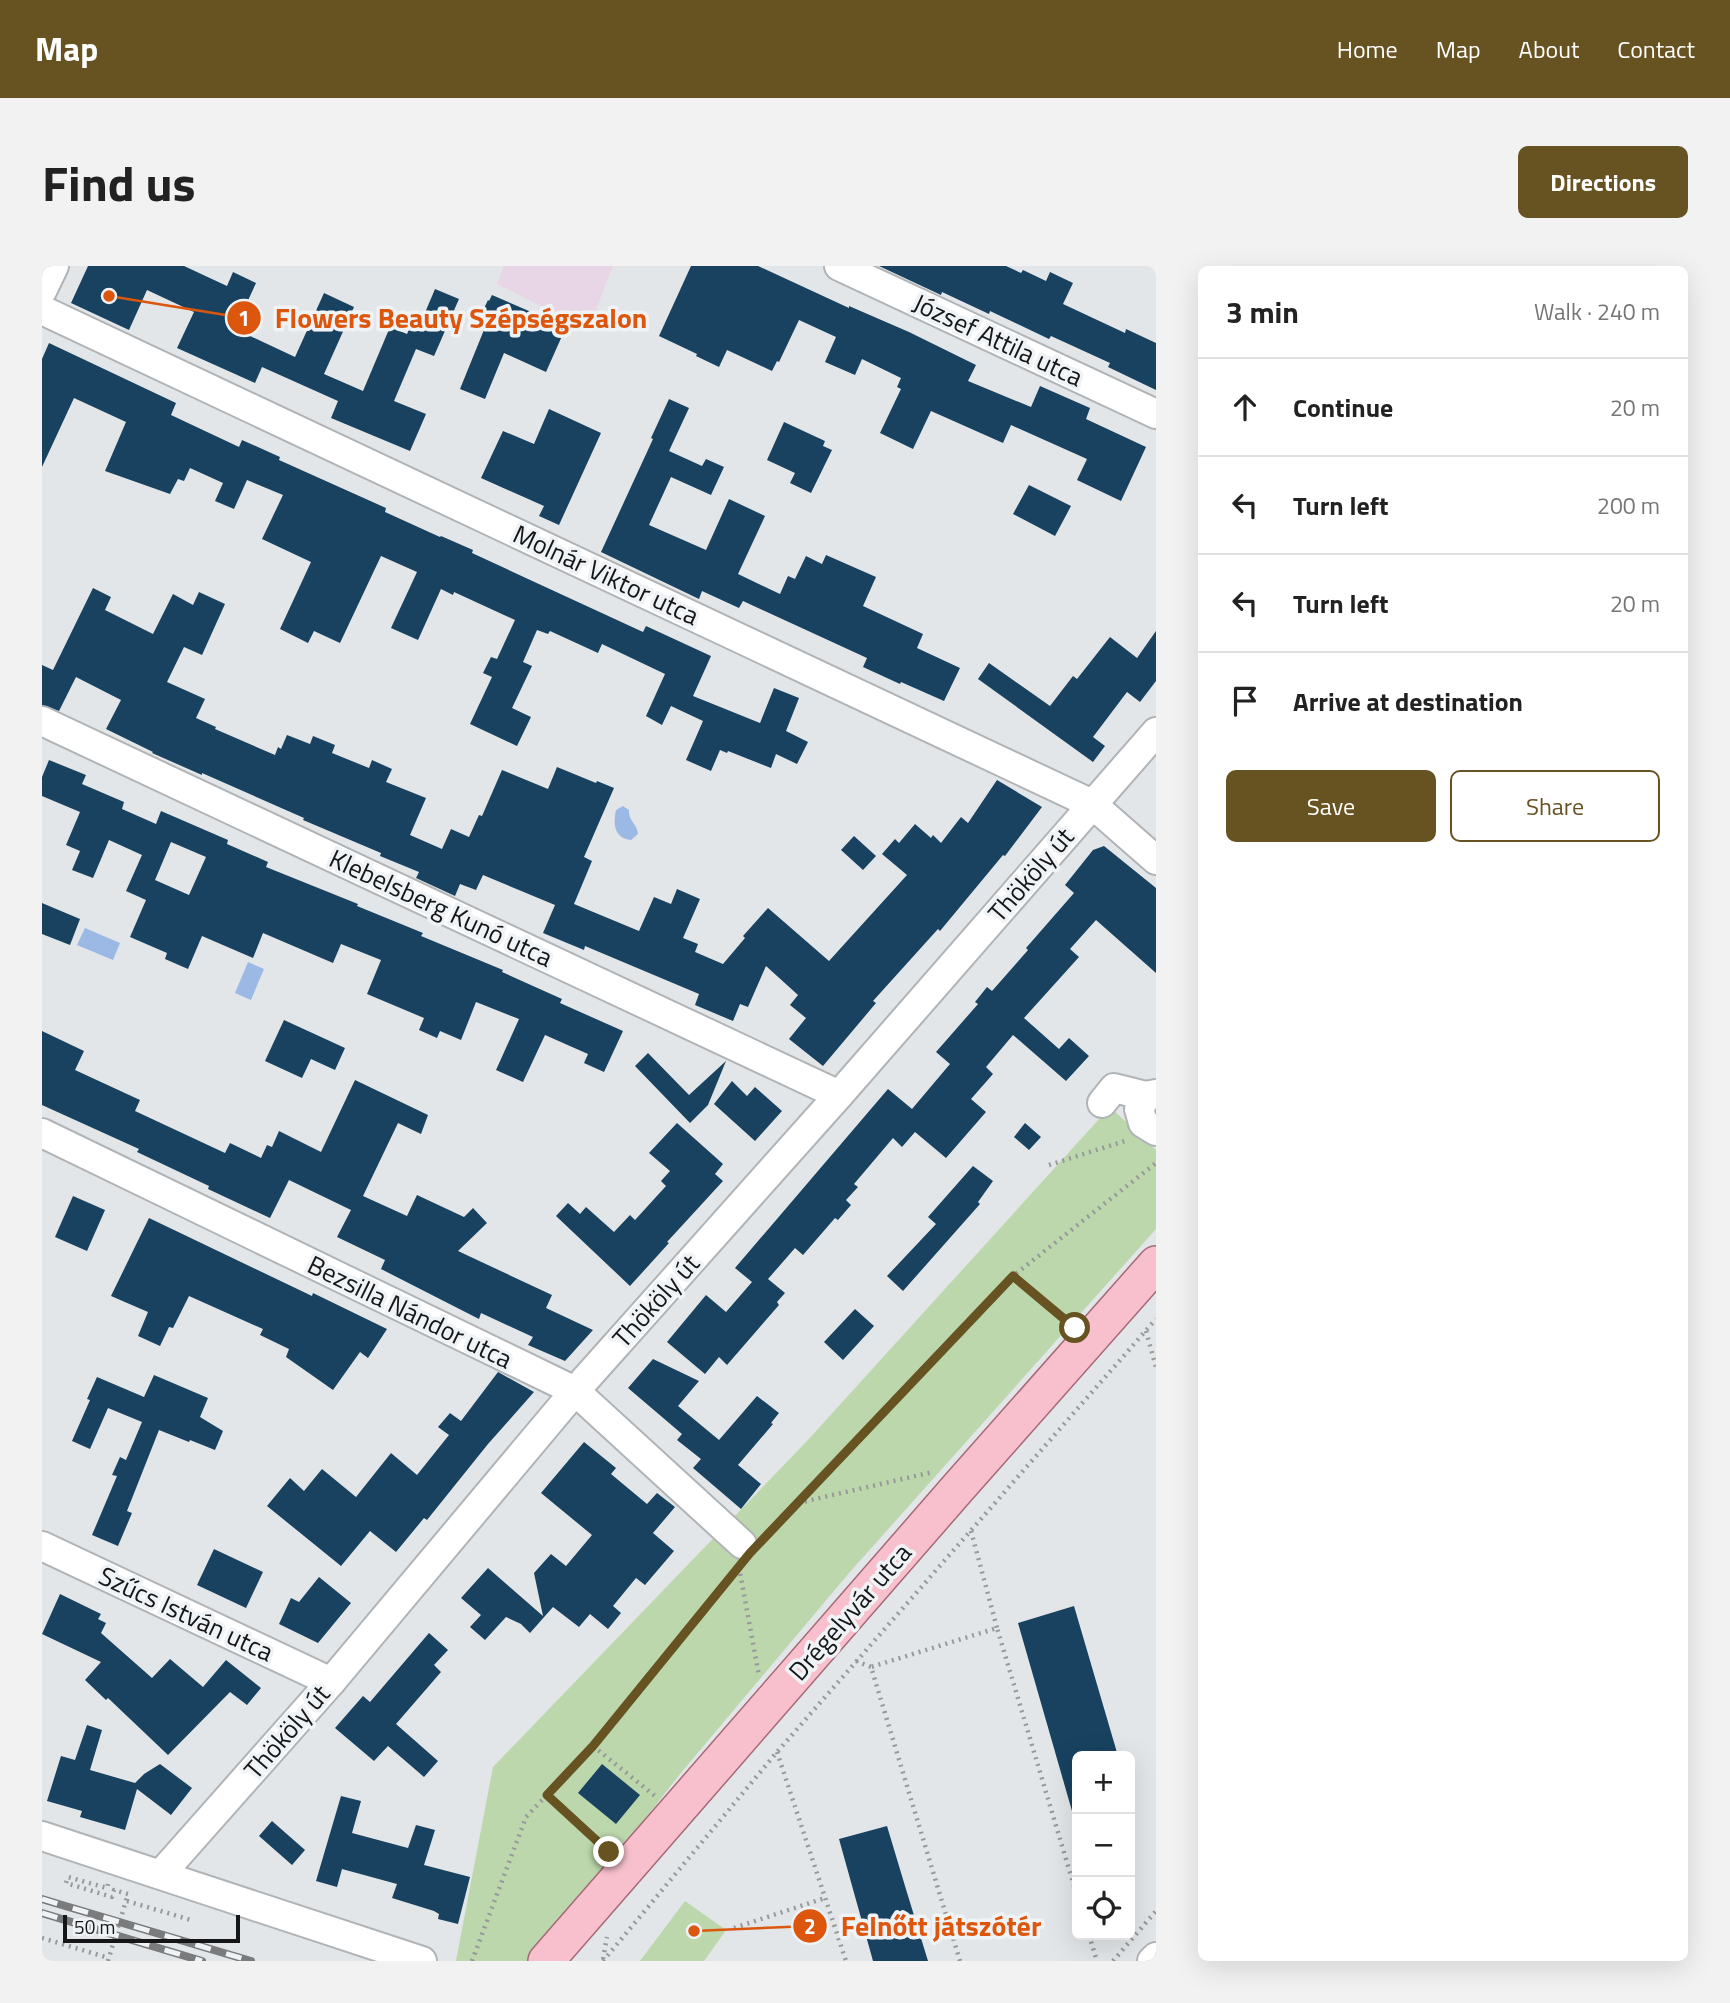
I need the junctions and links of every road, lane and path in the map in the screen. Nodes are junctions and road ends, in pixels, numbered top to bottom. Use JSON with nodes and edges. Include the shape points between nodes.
{"nodes":[{"id":1,"x":54,"y":266,"type":"edge"},
{"id":2,"x":839,"y":266,"type":"edge"},
{"id":3,"x":42,"y":292,"type":"edge"},
{"id":4,"x":42,"y":310,"type":"edge"},
{"id":5,"x":1156,"y":414,"type":"edge"},
{"id":6,"x":42,"y":721,"type":"edge"},
{"id":7,"x":1156,"y":732,"type":"edge"},
{"id":8,"x":1093,"y":804,"type":"junction"},
{"id":9,"x":1156,"y":860,"type":"edge"},
{"id":10,"x":839,"y":1095,"type":"junction"},
{"id":11,"x":1151,"y":1095,"type":"edge"},
{"id":12,"x":1101,"y":1103,"type":"dead end"},
{"id":13,"x":1156,"y":1131,"type":"edge"},
{"id":14,"x":42,"y":1133,"type":"edge"},
{"id":15,"x":1129,"y":1139,"type":"dead end"},
{"id":16,"x":1156,"y":1163,"type":"edge"},
{"id":17,"x":1049,"y":1165,"type":"dead end"},
{"id":18,"x":1156,"y":1264,"type":"edge"},
{"id":19,"x":1013,"y":1276,"type":"junction"},
{"id":20,"x":1156,"y":1319,"type":"edge"},
{"id":21,"x":1075,"y":1328,"type":"dead end"},
{"id":22,"x":1146,"y":1330,"type":"junction"},
{"id":23,"x":1156,"y":1367,"type":"edge"},
{"id":24,"x":575,"y":1391,"type":"junction"},
{"id":25,"x":935,"y":1471,"type":"dead end"},
{"id":26,"x":797,"y":1503,"type":"junction"},
{"id":27,"x":971,"y":1531,"type":"junction"},
{"id":28,"x":42,"y":1546,"type":"edge"},
{"id":29,"x":746,"y":1553,"type":"junction"},
{"id":30,"x":997,"y":1628,"type":"junction"},
{"id":31,"x":856,"y":1661,"type":"junction"},
{"id":32,"x":871,"y":1667,"type":"junction"},
{"id":33,"x":759,"y":1676,"type":"dead end"},
{"id":34,"x":331,"y":1682,"type":"junction"},
{"id":35,"x":593,"y":1746,"type":"junction"},
{"id":36,"x":777,"y":1752,"type":"junction"},
{"id":37,"x":547,"y":1795,"type":"junction"},
{"id":38,"x":656,"y":1797,"type":"dead end"},
{"id":39,"x":42,"y":1836,"type":"edge"},
{"id":40,"x":609,"y":1852,"type":"dead end"},
{"id":41,"x":161,"y":1874,"type":"junction"},
{"id":42,"x":1072,"y":1879,"type":"edge"},
{"id":43,"x":103,"y":1888,"type":"dead end"},
{"id":44,"x":135,"y":1893,"type":"dead end"},
{"id":45,"x":825,"y":1898,"type":"junction"},
{"id":46,"x":129,"y":1901,"type":"junction"},
{"id":47,"x":1156,"y":1911,"type":"edge"},
{"id":48,"x":191,"y":1920,"type":"dead end"},
{"id":49,"x":734,"y":1928,"type":"dead end"},
{"id":50,"x":42,"y":1938,"type":"edge"},
{"id":51,"x":1091,"y":1940,"type":"edge"},
{"id":52,"x":94,"y":1954,"type":"junction"},
{"id":53,"x":1156,"y":1957,"type":"edge"},
{"id":54,"x":108,"y":1959,"type":"edge"},
{"id":55,"x":91,"y":1961,"type":"edge"},
{"id":56,"x":422,"y":1961,"type":"edge"},
{"id":57,"x":472,"y":1961,"type":"edge"},
{"id":58,"x":547,"y":1961,"type":"edge"},
{"id":59,"x":603,"y":1961,"type":"edge"},
{"id":60,"x":846,"y":1961,"type":"edge"},
{"id":61,"x":960,"y":1961,"type":"edge"},
{"id":62,"x":1097,"y":1961,"type":"edge"},
{"id":63,"x":1113,"y":1961,"type":"edge"},
{"id":64,"x":1152,"y":1961,"type":"edge"}],
"edges":[{"from":1,"to":3,"type":"street"},
{"from":2,"to":5,"type":"street","name":"József Attila utca"},
{"from":4,"to":8,"type":"street","name":"Molnár Viktor utca"},
{"from":6,"to":10,"type":"street","name":"Klebelsberg Kunó utca"},
{"from":7,"to":8,"type":"street","name":"Thököly út"},
{"from":8,"to":9,"type":"street","name":"Molnár Viktor utca"},
{"from":8,"to":10,"type":"street","name":"Thököly út"},
{"from":10,"to":24,"type":"street","name":"Thököly út"},
{"from":11,"to":12,"type":"street","via":[[1114,1088]]},
{"from":11,"to":13,"type":"street","via":[[1139,1109],[1143,1123]]},
{"from":14,"to":24,"type":"street","name":"Bezsilla Nándor utca"},
{"from":15,"to":17,"type":"path"},
{"from":16,"to":19,"type":"path"},
{"from":18,"to":58,"type":"main road","name":"Drégelyvár utca"},
{"from":19,"to":21,"type":"path"},
{"from":19,"to":26,"type":"path"},
{"from":20,"to":22,"type":"path"},
{"from":22,"to":23,"type":"path"},
{"from":22,"to":27,"type":"path"},
{"from":24,"to":29,"type":"street","name":"Bezsilla Nándor utca"},
{"from":24,"to":34,"type":"street","name":"Thököly út"},
{"from":25,"to":26,"type":"path"},
{"from":26,"to":29,"type":"path"},
{"from":27,"to":30,"type":"path"},
{"from":27,"to":31,"type":"path"},
{"from":28,"to":34,"type":"street","name":"Szűcs István utca"},
{"from":29,"to":33,"type":"path"},
{"from":29,"to":35,"type":"path"},
{"from":30,"to":32,"type":"path"},
{"from":30,"to":42,"type":"path"},
{"from":31,"to":32,"type":"path"},
{"from":31,"to":36,"type":"path"},
{"from":32,"to":61,"type":"path"},
{"from":34,"to":41,"type":"street","name":"Thököly út"},
{"from":35,"to":37,"type":"path"},
{"from":35,"to":38,"type":"path"},
{"from":36,"to":45,"type":"path"},
{"from":36,"to":59,"type":"path"},
{"from":37,"to":40,"type":"path"},
{"from":37,"to":57,"type":"path","via":[[526,1817]]},
{"from":39,"to":41,"type":"street"},
{"from":41,"to":56,"type":"street"},
{"from":43,"to":46,"type":"path","via":[[68,1877],[66,1883],[112,1897],[114,1890],[128,1894]]},
{"from":44,"to":46,"type":"path"},
{"from":45,"to":49,"type":"path"},
{"from":45,"to":60,"type":"path"},
{"from":46,"to":48,"type":"path"},
{"from":46,"to":54,"type":"path"},
{"from":47,"to":63,"type":"path"},
{"from":50,"to":52,"type":"path"},
{"from":51,"to":62,"type":"path"},
{"from":52,"to":54,"type":"path"},
{"from":52,"to":55,"type":"path"},
{"from":53,"to":64,"type":"street"}]}
